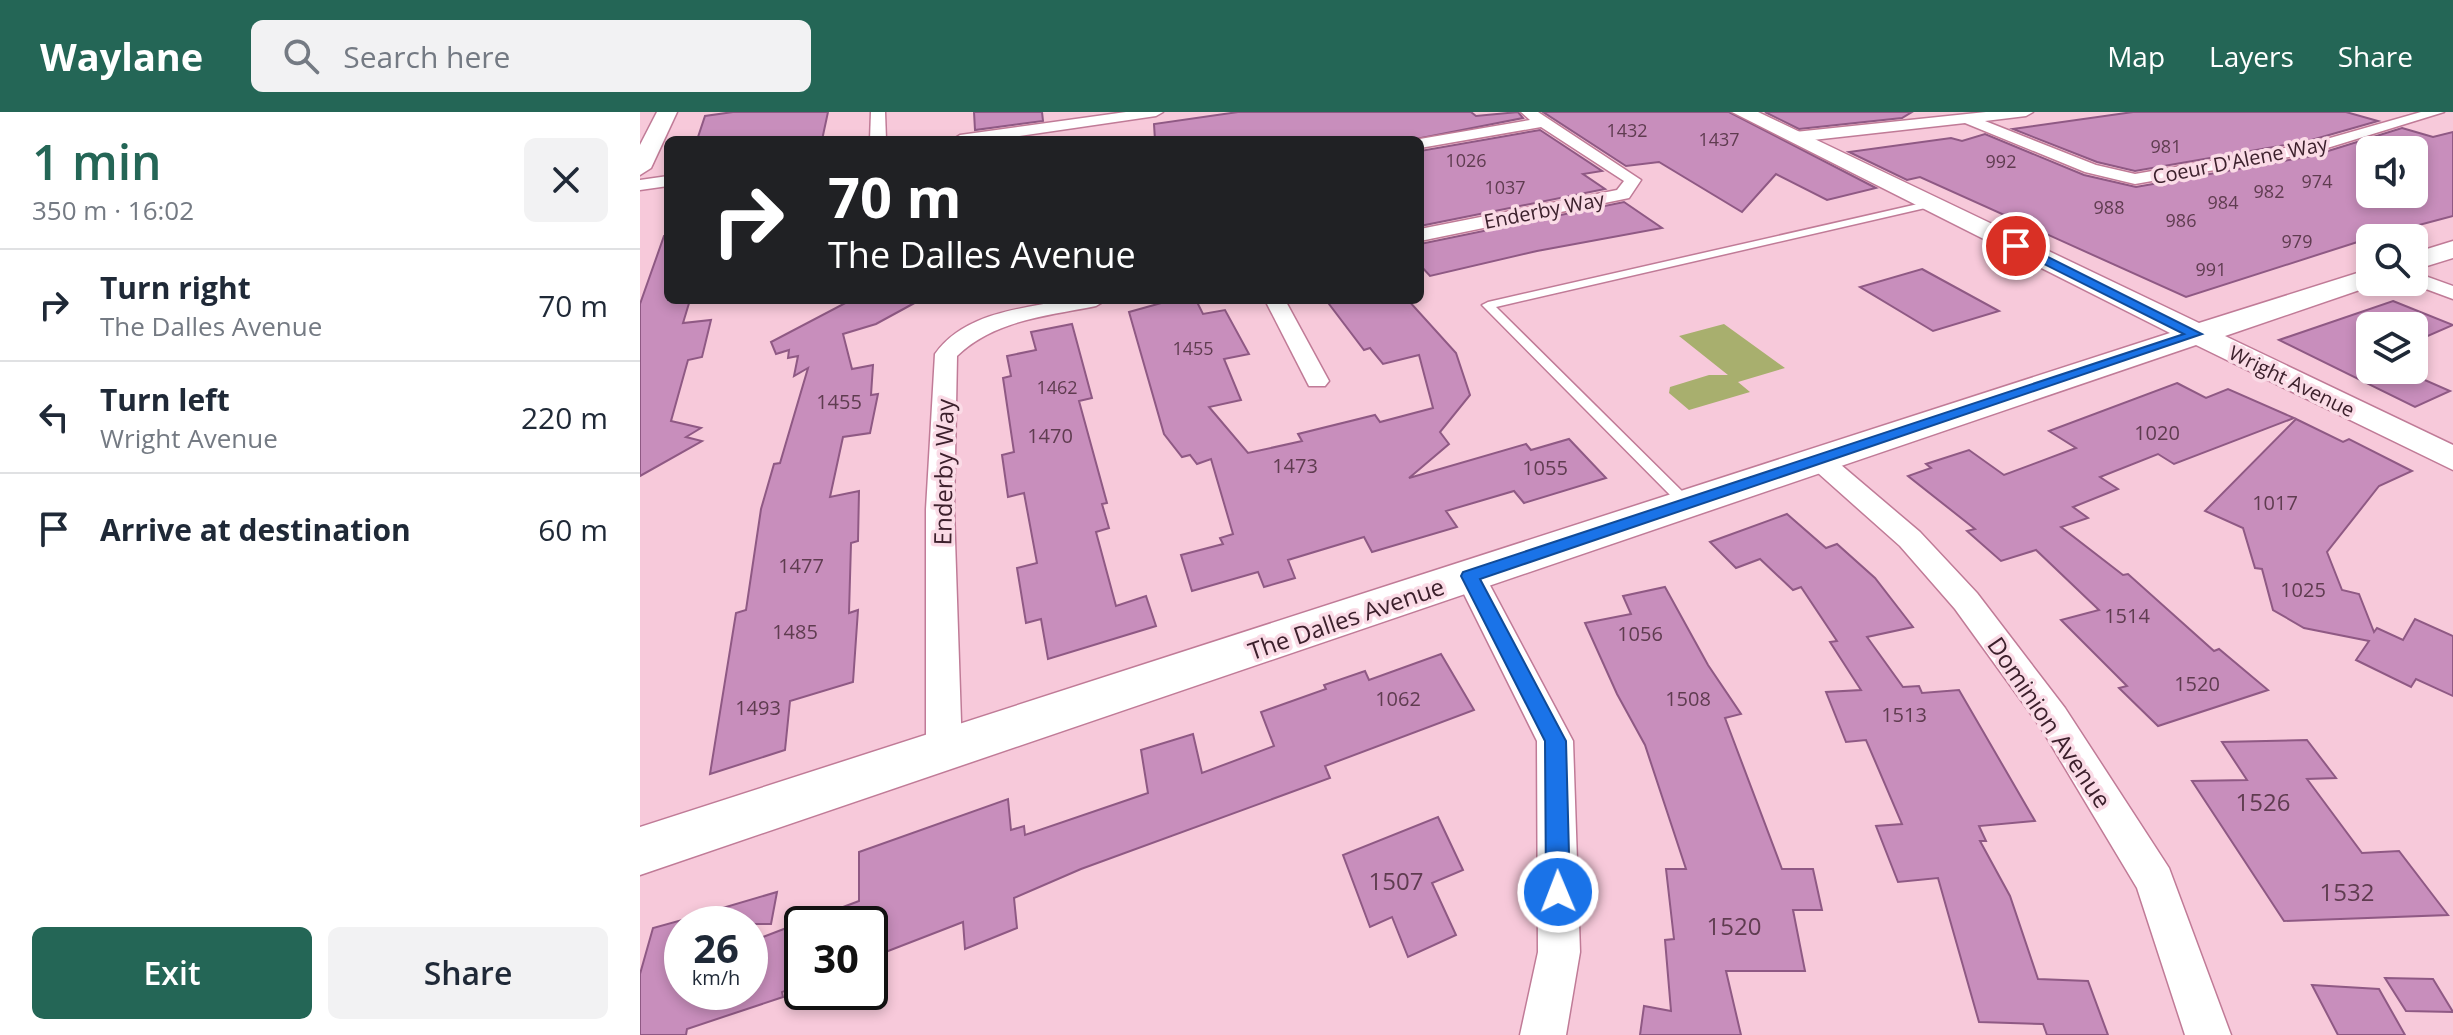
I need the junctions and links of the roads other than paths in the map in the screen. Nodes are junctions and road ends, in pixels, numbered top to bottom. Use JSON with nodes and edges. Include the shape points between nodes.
{"nodes":[{"id":1,"x":667,"y":112,"type":"edge"},
{"id":2,"x":878,"y":112,"type":"edge"},
{"id":3,"x":1156,"y":112,"type":"edge"},
{"id":4,"x":1528,"y":112,"type":"edge"},
{"id":5,"x":1742,"y":112,"type":"edge"},
{"id":6,"x":2026,"y":112,"type":"edge"},
{"id":7,"x":2437,"y":112,"type":"edge"},
{"id":8,"x":1084,"y":117,"type":"edge"},
{"id":9,"x":1968,"y":119,"type":"junction"},
{"id":10,"x":1544,"y":122,"type":"junction"},
{"id":11,"x":878,"y":136,"type":"edge"},
{"id":12,"x":982,"y":136,"type":"edge"},
{"id":13,"x":1795,"y":137,"type":"junction"},
{"id":14,"x":1424,"y":142,"type":"edge"},
{"id":15,"x":640,"y":168,"type":"edge"},
{"id":16,"x":664,"y":182,"type":"edge"},
{"id":17,"x":640,"y":185,"type":"edge"},
{"id":18,"x":1931,"y":204,"type":"junction"},
{"id":19,"x":1424,"y":234,"type":"edge"},
{"id":20,"x":2453,"y":249,"type":"edge"},
{"id":21,"x":2428,"y":257,"type":"edge"},
{"id":22,"x":2356,"y":282,"type":"edge"},
{"id":23,"x":2428,"y":283,"type":"edge"},
{"id":24,"x":2453,"y":293,"type":"edge"},
{"id":25,"x":1076,"y":304,"type":"edge"},
{"id":26,"x":1277,"y":304,"type":"edge"},
{"id":27,"x":2196,"y":334,"type":"junction"},
{"id":28,"x":1317,"y":381,"type":"dead end"},
{"id":29,"x":1818,"y":459,"type":"junction"},
{"id":30,"x":2453,"y":459,"type":"edge"},
{"id":31,"x":1687,"y":504,"type":"junction"},
{"id":32,"x":1470,"y":576,"type":"junction"},
{"id":33,"x":944,"y":752,"type":"junction"},
{"id":34,"x":640,"y":851,"type":"edge"},
{"id":35,"x":1543,"y":1035,"type":"edge"},
{"id":36,"x":2208,"y":1035,"type":"edge"}],
"edges":[{"from":1,"to":15,"type":"street"},
{"from":2,"to":11,"type":"street"},
{"from":3,"to":8,"type":"street"},
{"from":4,"to":10,"type":"street","name":"Enderby Way"},
{"from":5,"to":13,"type":"street","name":"Wright Avenue"},
{"from":6,"to":9,"type":"street"},
{"from":7,"to":9,"type":"street","name":"Coeur D'Alene Way","via":[[2311,148],[2137,183]]},
{"from":8,"to":12,"type":"street"},
{"from":9,"to":13,"type":"street"},
{"from":10,"to":14,"type":"street"},
{"from":10,"to":19,"type":"street","name":"Enderby Way","via":[[1633,180],[1623,194]]},
{"from":13,"to":18,"type":"street","name":"Wright Avenue"},
{"from":16,"to":17,"type":"street"},
{"from":18,"to":27,"type":"street","name":"Wright Avenue"},
{"from":18,"to":31,"type":"lane","via":[[1488,305]]},
{"from":20,"to":21,"type":"street"},
{"from":22,"to":27,"type":"street","name":"The Dalles Avenue"},
{"from":23,"to":24,"type":"street"},
{"from":25,"to":33,"type":"street","name":"Enderby Way","via":[[1007,318],[968,333],[946,354],[940,509]]},
{"from":26,"to":28,"type":"street"},
{"from":27,"to":29,"type":"street","name":"The Dalles Avenue"},
{"from":27,"to":30,"type":"street","name":"Wright Avenue"},
{"from":29,"to":31,"type":"street","name":"The Dalles Avenue"},
{"from":29,"to":36,"type":"street","name":"Dominion Avenue","via":[[1910,539],[1966,601],[2053,718],[2155,881]]},
{"from":31,"to":32,"type":"street","name":"The Dalles Avenue"},
{"from":32,"to":33,"type":"street","name":"The Dalles Avenue"},
{"from":32,"to":35,"type":"street","via":[[1555,741],[1559,952]]},
{"from":33,"to":34,"type":"street","name":"The Dalles Avenue"}]}
